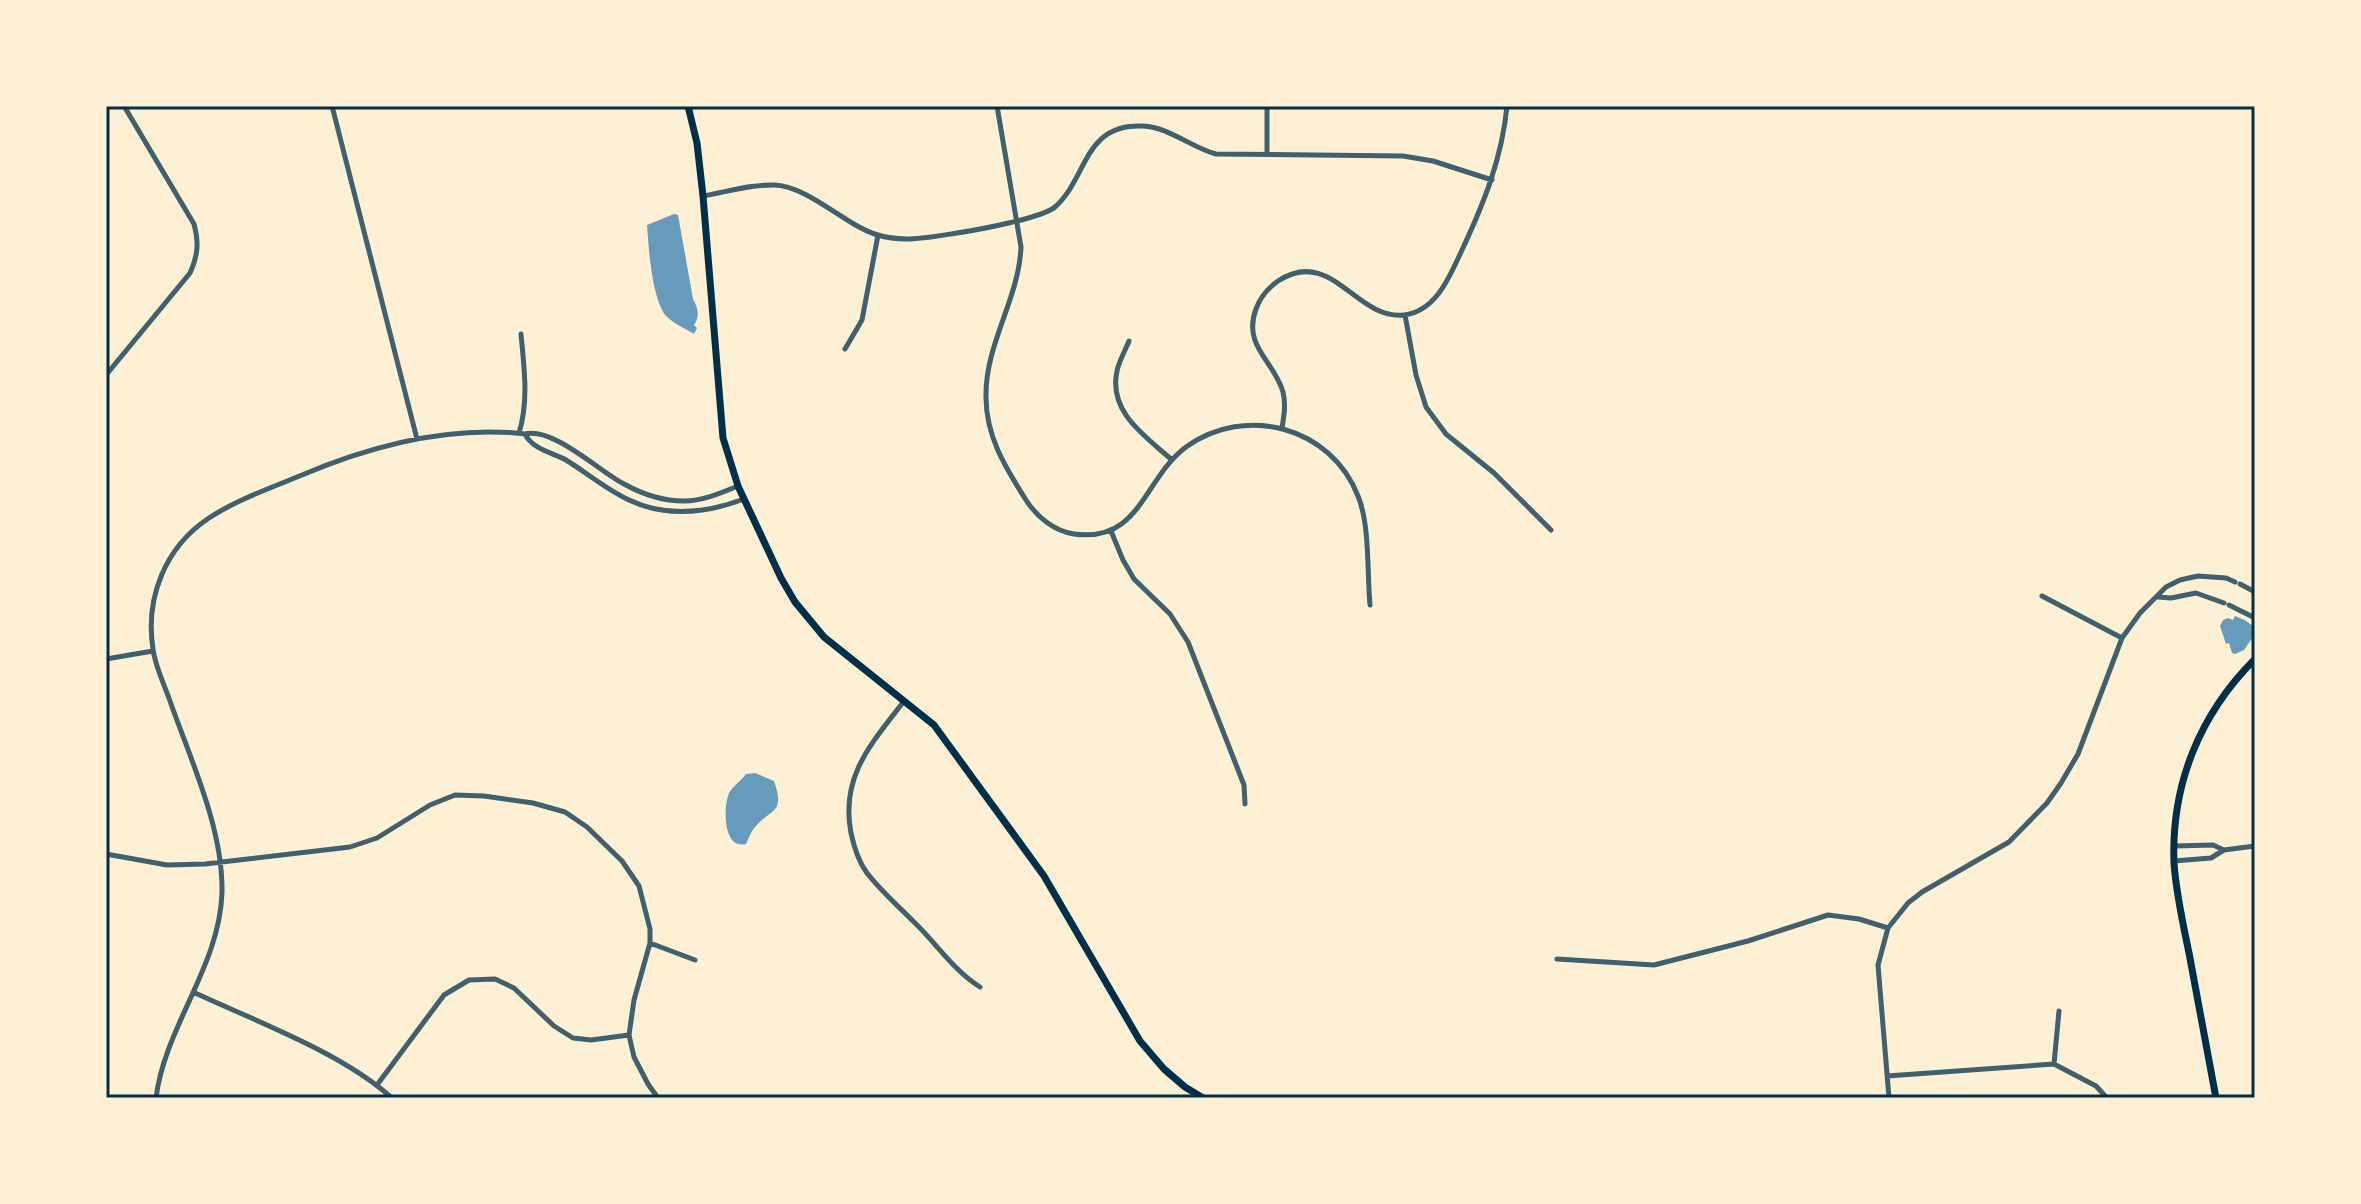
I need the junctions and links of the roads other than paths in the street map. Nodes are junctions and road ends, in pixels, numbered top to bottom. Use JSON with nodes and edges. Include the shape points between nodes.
{"nodes":[{"id":1,"x":124,"y":106,"type":"edge"},
{"id":2,"x":332,"y":106,"type":"edge"},
{"id":3,"x":688,"y":106,"type":"edge"},
{"id":4,"x":997,"y":106,"type":"edge"},
{"id":5,"x":1267,"y":106,"type":"edge"},
{"id":6,"x":1507,"y":106,"type":"edge"},
{"id":7,"x":1267,"y":154,"type":"junction"},
{"id":8,"x":1492,"y":180,"type":"junction"},
{"id":9,"x":703,"y":196,"type":"junction"},
{"id":10,"x":1017,"y":220,"type":"junction"},
{"id":11,"x":878,"y":235,"type":"junction"},
{"id":12,"x":1405,"y":315,"type":"junction"},
{"id":13,"x":521,"y":334,"type":"dead end"},
{"id":14,"x":1129,"y":341,"type":"dead end"},
{"id":15,"x":845,"y":349,"type":"dead end"},
{"id":16,"x":106,"y":375,"type":"edge"},
{"id":17,"x":1282,"y":428,"type":"junction"},
{"id":18,"x":522,"y":434,"type":"junction"},
{"id":19,"x":417,"y":439,"type":"junction"},
{"id":20,"x":1172,"y":460,"type":"junction"},
{"id":21,"x":738,"y":486,"type":"junction"},
{"id":22,"x":744,"y":499,"type":"junction"},
{"id":23,"x":1551,"y":530,"type":"dead end"},
{"id":24,"x":1111,"y":531,"type":"junction"},
{"id":25,"x":2255,"y":592,"type":"edge"},
{"id":26,"x":2042,"y":596,"type":"dead end"},
{"id":27,"x":2157,"y":597,"type":"junction"},
{"id":28,"x":1370,"y":605,"type":"dead end"},
{"id":29,"x":2255,"y":618,"type":"edge"},
{"id":30,"x":2122,"y":638,"type":"junction"},
{"id":31,"x":153,"y":651,"type":"junction"},
{"id":32,"x":106,"y":659,"type":"edge"},
{"id":33,"x":2255,"y":659,"type":"edge"},
{"id":34,"x":904,"y":700,"type":"junction"},
{"id":35,"x":1245,"y":804,"type":"dead end"},
{"id":36,"x":2175,"y":846,"type":"junction"},
{"id":37,"x":2255,"y":846,"type":"edge"},
{"id":38,"x":2224,"y":850,"type":"junction"},
{"id":39,"x":106,"y":854,"type":"edge"},
{"id":40,"x":220,"y":860,"type":"junction"},
{"id":41,"x":2174,"y":861,"type":"junction"},
{"id":42,"x":1888,"y":928,"type":"junction"},
{"id":43,"x":650,"y":943,"type":"junction"},
{"id":44,"x":1557,"y":959,"type":"dead end"},
{"id":45,"x":695,"y":960,"type":"dead end"},
{"id":46,"x":980,"y":987,"type":"dead end"},
{"id":47,"x":193,"y":992,"type":"junction"},
{"id":48,"x":2059,"y":1011,"type":"dead end"},
{"id":49,"x":629,"y":1035,"type":"junction"},
{"id":50,"x":2054,"y":1064,"type":"junction"},
{"id":51,"x":1887,"y":1076,"type":"junction"},
{"id":52,"x":377,"y":1085,"type":"junction"},
{"id":53,"x":156,"y":1098,"type":"edge"},
{"id":54,"x":392,"y":1098,"type":"edge"},
{"id":55,"x":658,"y":1098,"type":"edge"},
{"id":56,"x":1203,"y":1098,"type":"edge"},
{"id":57,"x":1889,"y":1098,"type":"edge"},
{"id":58,"x":2107,"y":1098,"type":"edge"},
{"id":59,"x":2216,"y":1098,"type":"edge"}],
"edges":[{"from":1,"to":16,"type":"street","via":[[194,224],[198,255],[190,273]]},
{"from":2,"to":19,"type":"street"},
{"from":3,"to":9,"type":"main road"},
{"from":4,"to":10,"type":"street"},
{"from":5,"to":7,"type":"street"},
{"from":6,"to":8,"type":"street"},
{"from":7,"to":8,"type":"street","via":[[1403,156]]},
{"from":7,"to":10,"type":"street","via":[[1216,154],[1159,129],[1128,127],[1096,143],[1054,208]]},
{"from":8,"to":12,"type":"street","via":[[1446,285],[1434,299]]},
{"from":9,"to":11,"type":"street","via":[[787,187]]},
{"from":9,"to":21,"type":"main road","via":[[723,438]]},
{"from":10,"to":11,"type":"street","via":[[910,239]]},
{"from":10,"to":24,"type":"street","via":[[1020,267],[988,370],[986,395],[996,448],[1033,511],[1049,525],[1070,534]]},
{"from":11,"to":15,"type":"street","via":[[862,320]]},
{"from":12,"to":17,"type":"street","via":[[1380,311],[1316,272],[1300,272],[1272,285],[1256,308],[1254,338],[1283,391]]},
{"from":12,"to":23,"type":"street","via":[[1426,407],[1446,434]]},
{"from":13,"to":18,"type":"street","via":[[526,393]]},
{"from":14,"to":20,"type":"street","via":[[1116,374],[1119,407]]},
{"from":17,"to":20,"type":"street","via":[[1243,424],[1211,433]]},
{"from":17,"to":28,"type":"street","via":[[1326,451],[1359,497]]},
{"from":18,"to":19,"type":"street","via":[[471,432]]},
{"from":18,"to":21,"type":"street","via":[[562,444],[623,484],[667,500],[709,497]]},
{"from":18,"to":22,"type":"street","via":[[640,505],[702,511]]},
{"from":19,"to":31,"type":"street","via":[[334,461],[208,518],[160,573],[151,612]]},
{"from":20,"to":24,"type":"street","via":[[1133,515]]},
{"from":21,"to":22,"type":"main road"},
{"from":22,"to":34,"type":"main road","via":[[795,602],[824,637]]},
{"from":24,"to":35,"type":"street","via":[[1134,579],[1170,614],[1188,642],[1244,785]]},
{"from":25,"to":27,"type":"street","via":[[2226,578],[2198,576],[2166,587]]},
{"from":26,"to":30,"type":"street"},
{"from":27,"to":29,"type":"street","via":[[2196,593]]},
{"from":27,"to":30,"type":"street"},
{"from":30,"to":42,"type":"street","via":[[2078,754],[2047,803],[2009,842],[1908,903]]},
{"from":31,"to":32,"type":"street"},
{"from":31,"to":40,"type":"street"},
{"from":33,"to":36,"type":"main road","via":[[2214,709],[2192,752],[2176,808]]},
{"from":34,"to":46,"type":"street","via":[[854,773],[849,820],[855,851],[877,885],[958,972]]},
{"from":34,"to":56,"type":"main road","via":[[934,725],[1044,876],[1140,1041],[1164,1069]]},
{"from":36,"to":38,"type":"street","via":[[2213,845]]},
{"from":36,"to":41,"type":"main road"},
{"from":37,"to":38,"type":"street"},
{"from":38,"to":41,"type":"street","via":[[2211,858]]},
{"from":39,"to":40,"type":"street","via":[[167,865]]},
{"from":40,"to":43,"type":"street","via":[[350,847],[455,795],[533,803],[565,812],[622,861],[639,886]]},
{"from":40,"to":47,"type":"street","via":[[216,933]]},
{"from":41,"to":59,"type":"main road"},
{"from":42,"to":44,"type":"street","via":[[1828,915],[1654,965]]},
{"from":42,"to":51,"type":"street","via":[[1878,965]]},
{"from":43,"to":45,"type":"street"},
{"from":43,"to":49,"type":"street"},
{"from":47,"to":52,"type":"street","via":[[326,1053]]},
{"from":47,"to":53,"type":"street","via":[[162,1063]]},
{"from":48,"to":50,"type":"street"},
{"from":49,"to":52,"type":"street","via":[[573,1038],[514,988],[495,979],[469,980],[444,995]]},
{"from":49,"to":55,"type":"street","via":[[634,1057]]},
{"from":50,"to":51,"type":"street"},
{"from":50,"to":58,"type":"street","via":[[2096,1086]]},
{"from":51,"to":57,"type":"street"},
{"from":52,"to":54,"type":"street"}]}
